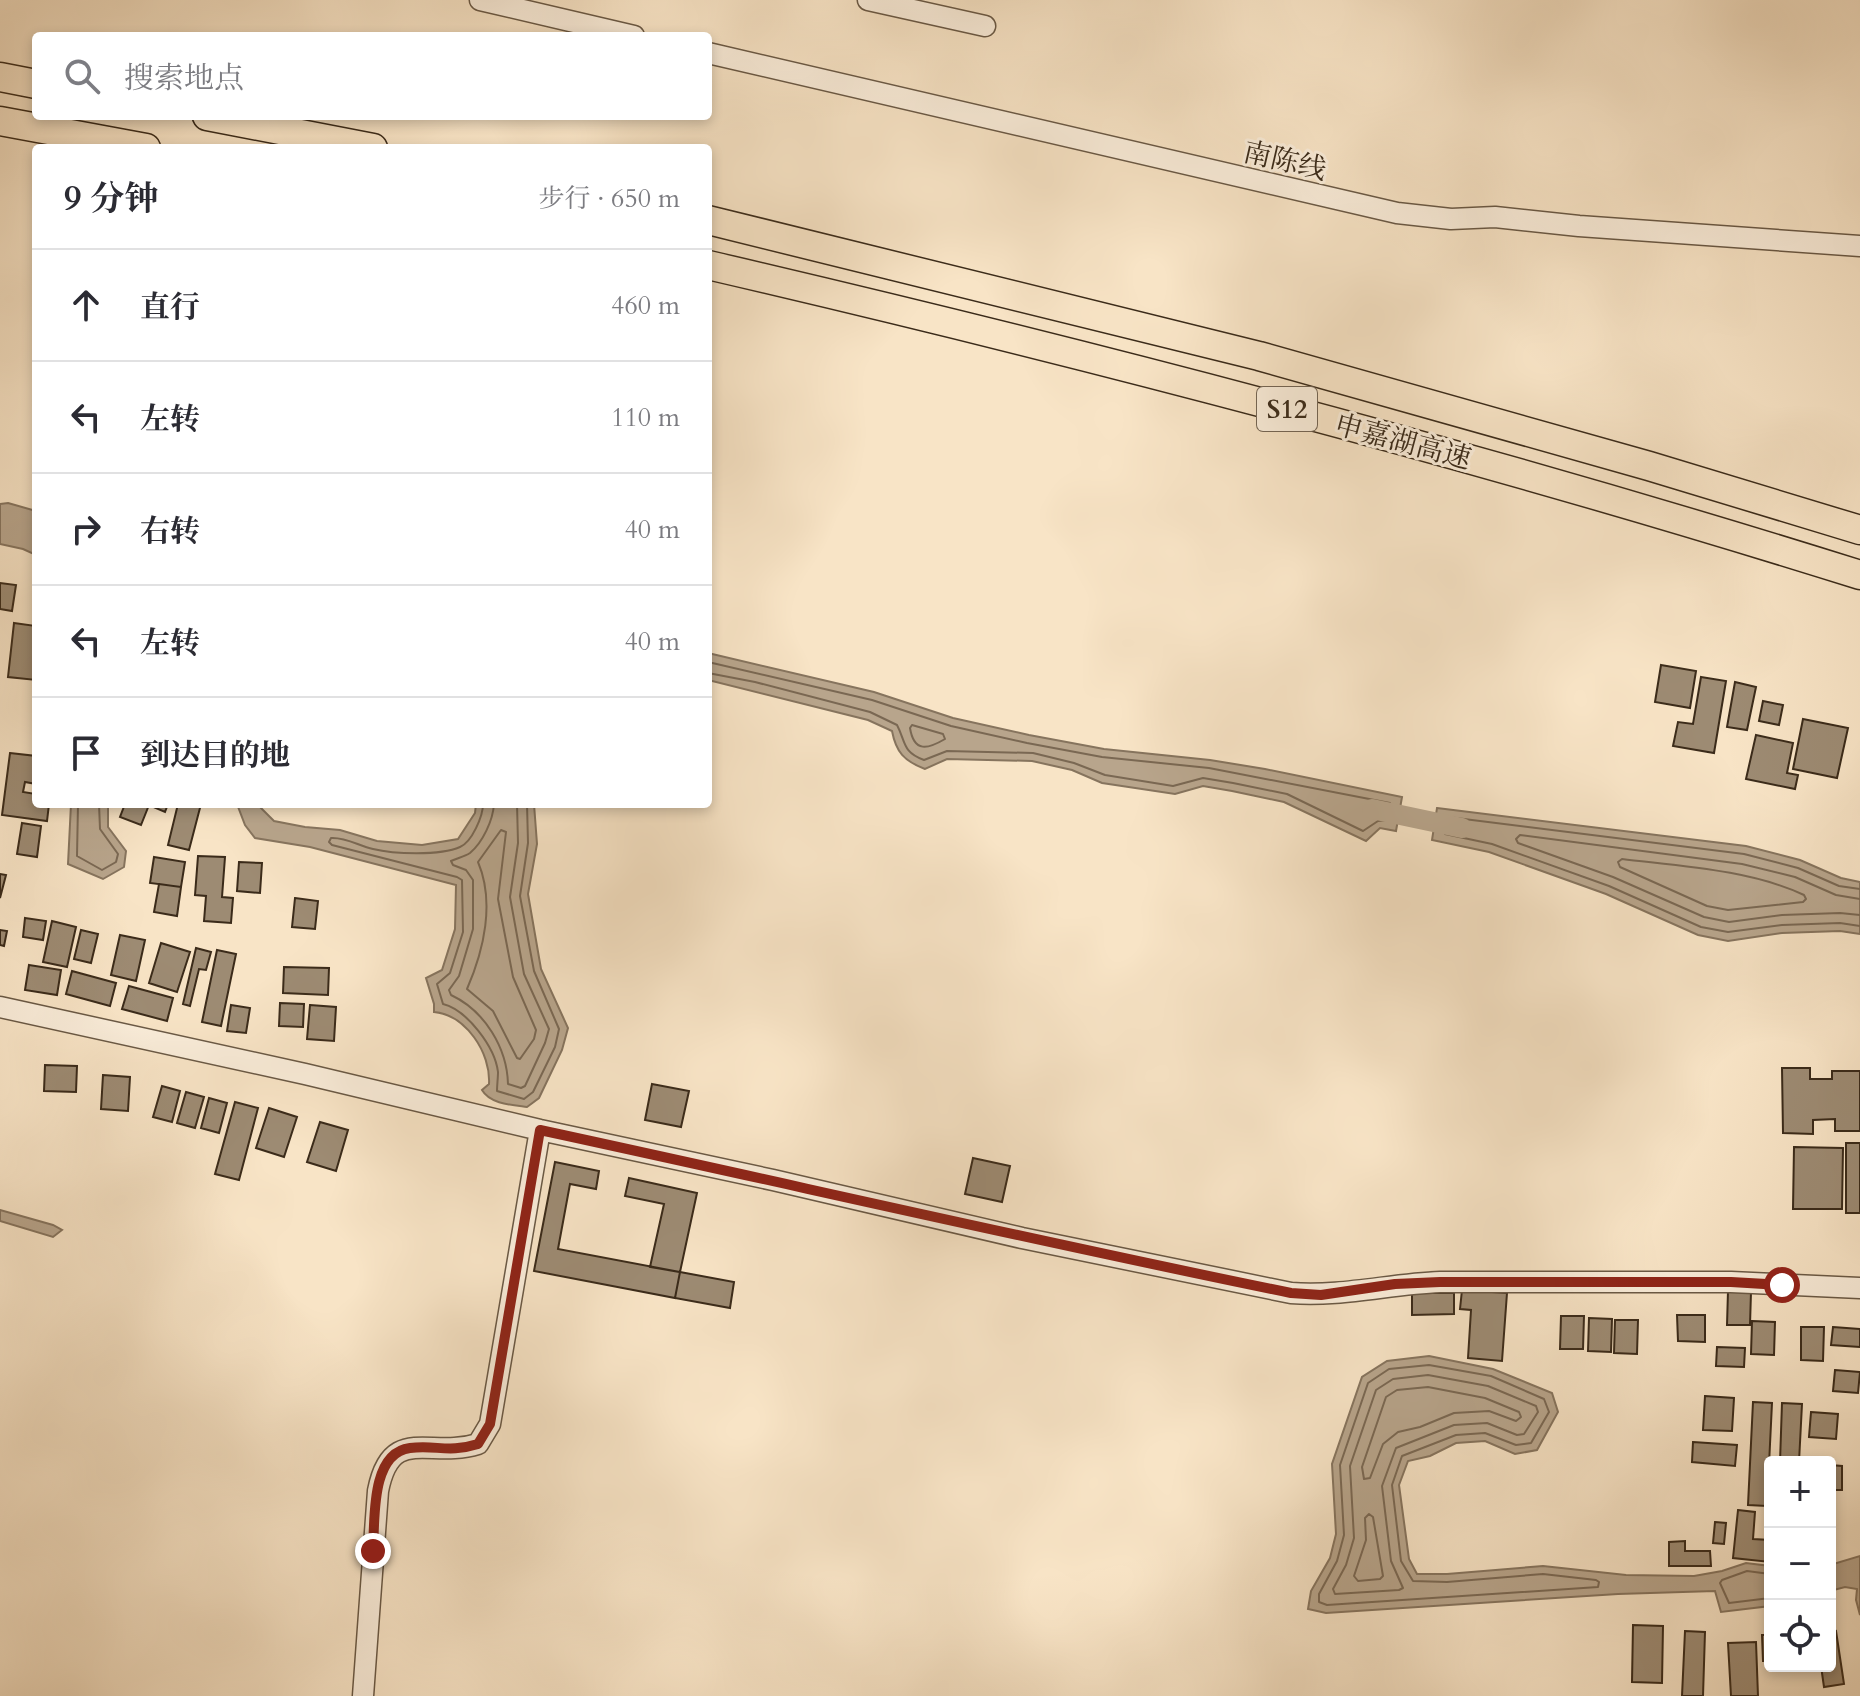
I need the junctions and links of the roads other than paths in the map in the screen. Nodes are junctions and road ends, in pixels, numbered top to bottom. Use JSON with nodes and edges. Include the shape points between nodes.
{"nodes":[{"id":1,"x":480,"y":0,"type":"edge"},
{"id":2,"x":868,"y":0,"type":"edge"},
{"id":3,"x":546,"y":7,"type":"edge"},
{"id":4,"x":985,"y":26,"type":"dead end"},
{"id":5,"x":622,"y":32,"type":"edge"},
{"id":6,"x":712,"y":54,"type":"edge"},
{"id":7,"x":0,"y":77,"type":"edge"},
{"id":8,"x":32,"y":83,"type":"edge"},
{"id":9,"x":228,"y":120,"type":"edge"},
{"id":10,"x":0,"y":121,"type":"edge"},
{"id":11,"x":124,"y":144,"type":"edge"},
{"id":12,"x":352,"y":144,"type":"edge"},
{"id":13,"x":712,"y":221,"type":"edge"},
{"id":14,"x":1860,"y":246,"type":"edge"},
{"id":15,"x":712,"y":266,"type":"edge"},
{"id":16,"x":1860,"y":530,"type":"edge"},
{"id":17,"x":1860,"y":575,"type":"edge"},
{"id":18,"x":0,"y":1007,"type":"edge"},
{"id":19,"x":540,"y":1130,"type":"junction"},
{"id":20,"x":1860,"y":1288,"type":"edge"},
{"id":21,"x":363,"y":1696,"type":"edge"}],
"edges":[{"from":1,"to":3,"type":"street"},
{"from":2,"to":4,"type":"street"},
{"from":3,"to":5,"type":"street"},
{"from":6,"to":14,"type":"street","name":"南陈线","via":[[1397,213]]},
{"from":7,"to":8,"type":"highway"},
{"from":9,"to":12,"type":"highway"},
{"from":10,"to":11,"type":"highway"},
{"from":13,"to":16,"type":"highway","name":"申嘉湖高速","number":"S12","via":[[1273,360]]},
{"from":15,"to":17,"type":"highway","name":"申嘉湖高速","number":"S12","via":[[1250,399]]},
{"from":18,"to":19,"type":"street"},
{"from":19,"to":20,"type":"street","via":[[1291,1293],[1321,1295],[1440,1282],[1731,1282]]},
{"from":19,"to":21,"type":"street","via":[[490,1424],[478,1444],[458,1450],[408,1448],[391,1455],[382,1469]]}]}
